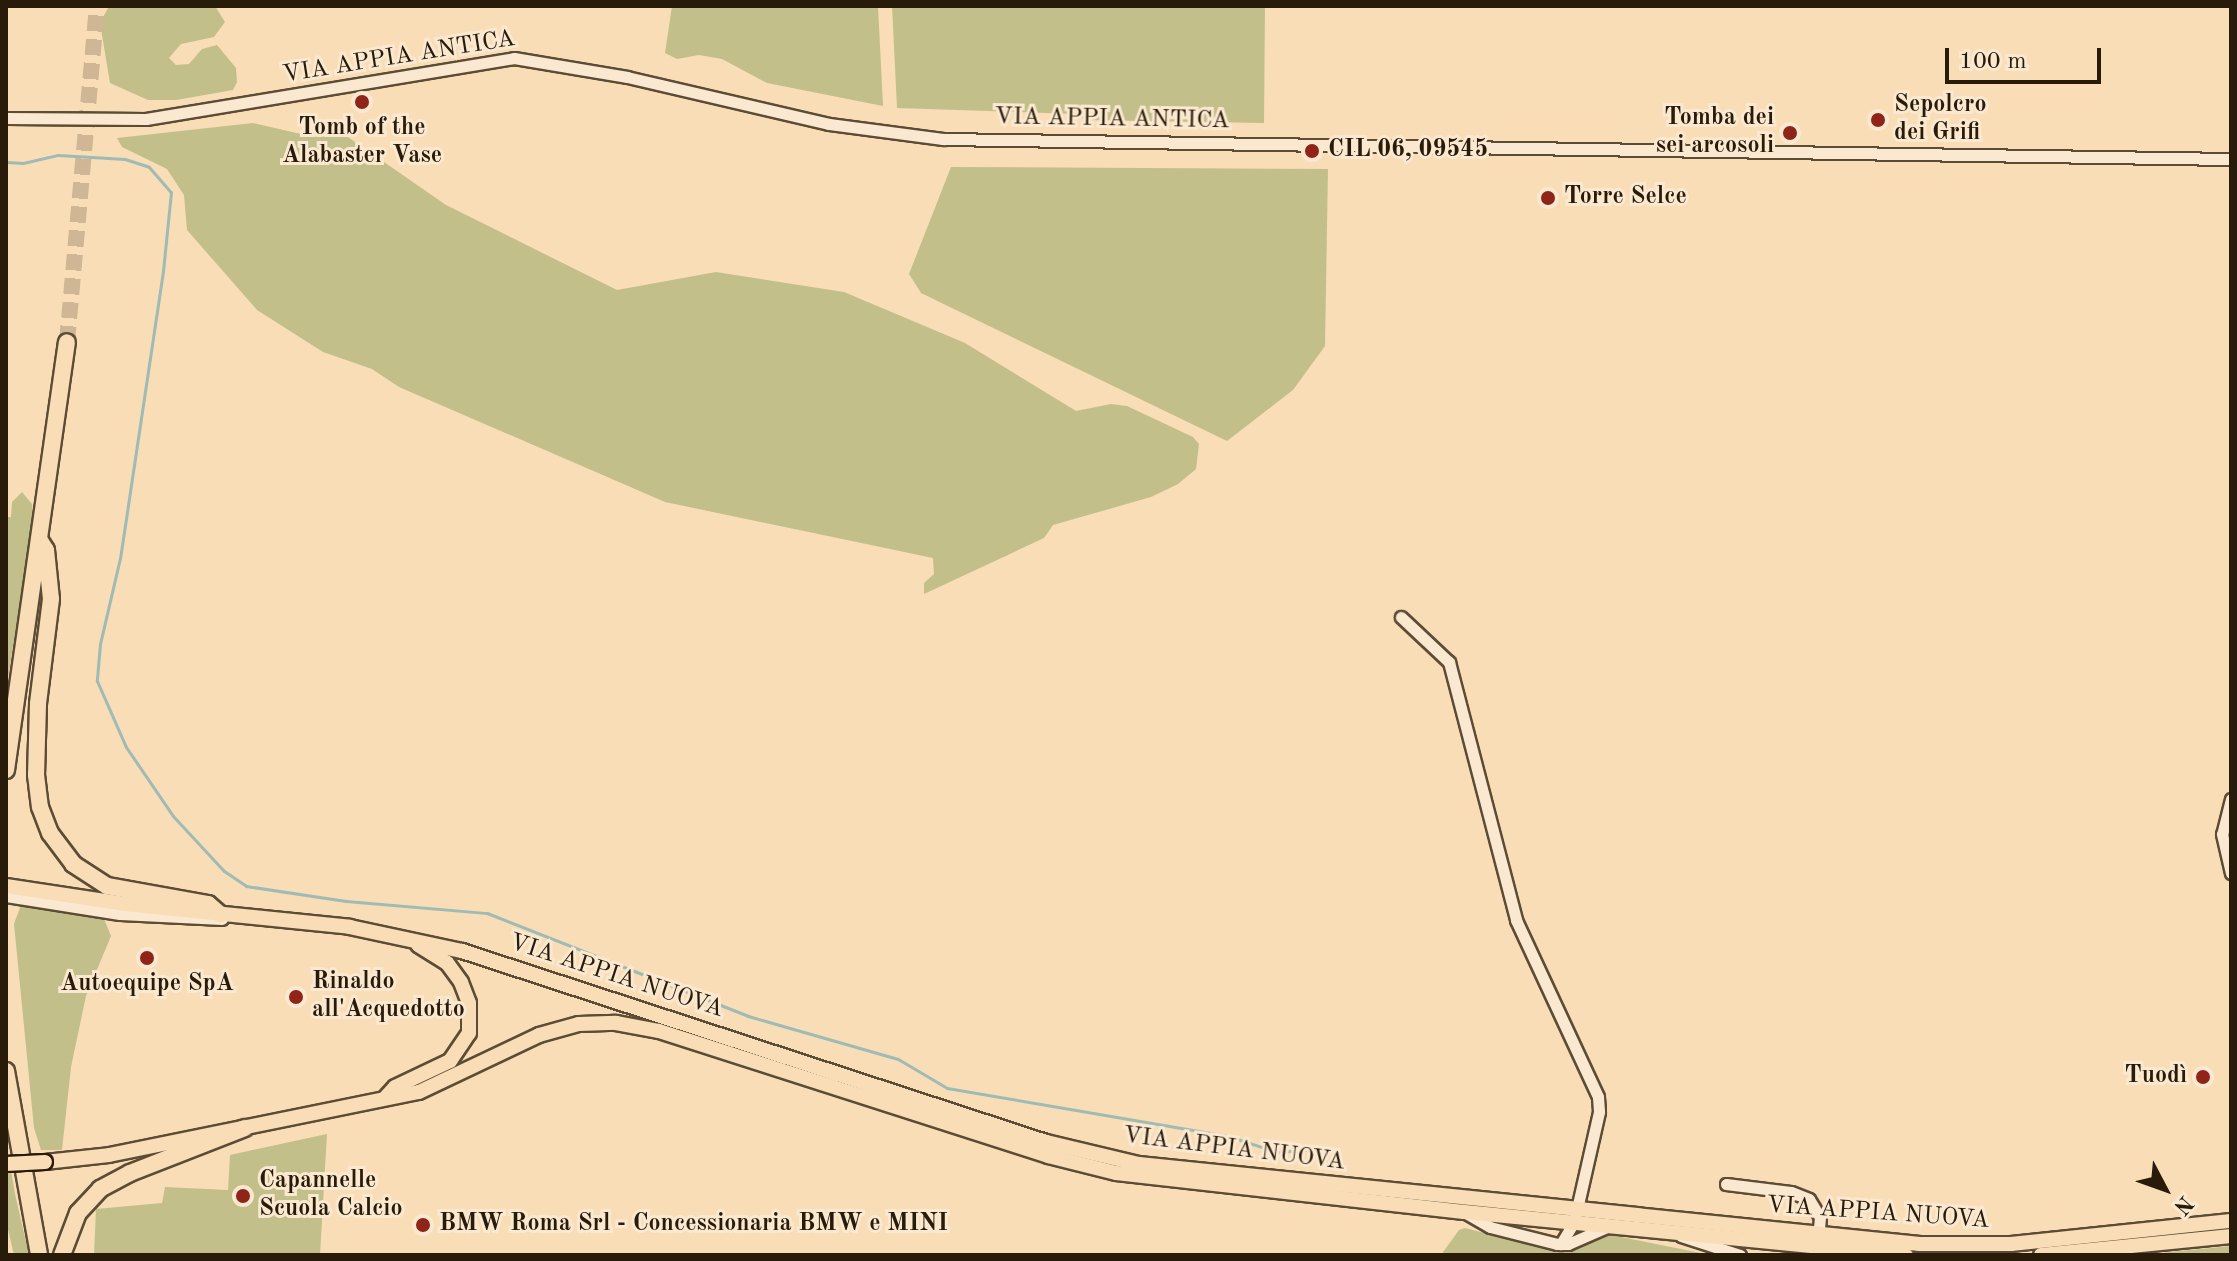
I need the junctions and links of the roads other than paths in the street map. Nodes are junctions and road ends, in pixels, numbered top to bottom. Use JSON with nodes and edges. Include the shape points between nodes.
{"nodes":[{"id":1,"x":6,"y":118,"type":"edge"},
{"id":2,"x":2231,"y":159,"type":"edge"},
{"id":3,"x":67,"y":342,"type":"tunnel mouth"},
{"id":4,"x":39,"y":539,"type":"junction"},
{"id":5,"x":1401,"y":617,"type":"dead end"},
{"id":6,"x":6,"y":770,"type":"edge"},
{"id":7,"x":2231,"y":799,"type":"edge"},
{"id":8,"x":2231,"y":873,"type":"edge"},
{"id":9,"x":6,"y":886,"type":"edge"},
{"id":10,"x":22,"y":893,"type":"junction"},
{"id":11,"x":6,"y":896,"type":"edge"},
{"id":12,"x":220,"y":914,"type":"junction"},
{"id":13,"x":263,"y":918,"type":"junction"},
{"id":14,"x":403,"y":937,"type":"junction"},
{"id":15,"x":6,"y":1071,"type":"edge"},
{"id":16,"x":386,"y":1097,"type":"junction"},
{"id":17,"x":245,"y":1128,"type":"junction"},
{"id":18,"x":6,"y":1164,"type":"edge"},
{"id":19,"x":1726,"y":1184,"type":"dead end"},
{"id":20,"x":1464,"y":1212,"type":"junction"},
{"id":21,"x":1575,"y":1216,"type":"junction"},
{"id":22,"x":2231,"y":1221,"type":"edge"},
{"id":23,"x":1609,"y":1226,"type":"junction"},
{"id":24,"x":1673,"y":1233,"type":"junction"},
{"id":25,"x":2231,"y":1236,"type":"edge"},
{"id":26,"x":1561,"y":1244,"type":"junction"},
{"id":27,"x":1819,"y":1245,"type":"edge"},
{"id":28,"x":39,"y":1255,"type":"edge"},
{"id":29,"x":62,"y":1255,"type":"edge"},
{"id":30,"x":1740,"y":1255,"type":"edge"},
{"id":31,"x":1906,"y":1255,"type":"edge"},
{"id":32,"x":2041,"y":1255,"type":"edge"}],
"edges":[{"from":1,"to":2,"type":"street","name":"VIA APPIA ANTICA","via":[[146,119],[514,58],[627,77],[829,124],[943,139]]},
{"from":3,"to":4,"type":"highway"},
{"from":4,"to":6,"type":"highway"},
{"from":4,"to":12,"type":"highway","via":[[46,550],[51,599],[38,704],[36,775],[50,833],[78,868],[107,886],[208,904]]},
{"from":5,"to":21,"type":"street","via":[[1449,662],[1516,920],[1596,1093],[1599,1112]]},
{"from":7,"to":8,"type":"street","via":[[2222,834]]},
{"from":9,"to":10,"type":"main road","name":"VIA APPIA NUOVA"},
{"from":10,"to":11,"type":"street","name":"VIA APPIA NUOVA"},
{"from":10,"to":12,"type":"main road","name":"VIA APPIA NUOVA"},
{"from":10,"to":13,"type":"street","name":"VIA APPIA NUOVA","via":[[120,914]]},
{"from":12,"to":13,"type":"main road","name":"VIA APPIA NUOVA"},
{"from":13,"to":14,"type":"main road","name":"VIA APPIA NUOVA"},
{"from":14,"to":16,"type":"main road","via":[[456,973],[471,1018],[464,1043],[450,1061],[395,1087]]},
{"from":14,"to":21,"type":"main road","name":"VIA APPIA NUOVA","via":[[496,961],[1098,1156]]},
{"from":15,"to":28,"type":"highway"},
{"from":16,"to":17,"type":"main road","name":"VIA APPIA NUOVA"},
{"from":16,"to":20,"type":"main road","name":"VIA APPIA NUOVA","via":[[449,1080],[550,1031],[586,1023],[626,1024],[1100,1170]]},
{"from":17,"to":18,"type":"main road","name":"VIA APPIA NUOVA","bridge":true,"via":[[109,1155]]},
{"from":17,"to":29,"type":"highway","via":[[100,1189],[73,1221]]},
{"from":19,"to":27,"type":"street","via":[[1805,1196],[1819,1212]]},
{"from":20,"to":21,"type":"main road","name":"VIA APPIA NUOVA"},
{"from":20,"to":26,"type":"street","via":[[1490,1227]]},
{"from":21,"to":23,"type":"main road","name":"VIA APPIA NUOVA"},
{"from":21,"to":26,"type":"street"},
{"from":21,"to":27,"type":"main road","name":"VIA APPIA NUOVA"},
{"from":22,"to":27,"type":"main road","name":"VIA APPIA NUOVA","via":[[1984,1245]]},
{"from":23,"to":24,"type":"main road","name":"VIA APPIA NUOVA"},
{"from":23,"to":26,"type":"street"},
{"from":24,"to":27,"type":"main road","name":"VIA APPIA NUOVA"},
{"from":24,"to":30,"type":"street"},
{"from":25,"to":32,"type":"main road"},
{"from":27,"to":31,"type":"main road","name":"VIA APPIA NUOVA"}]}
